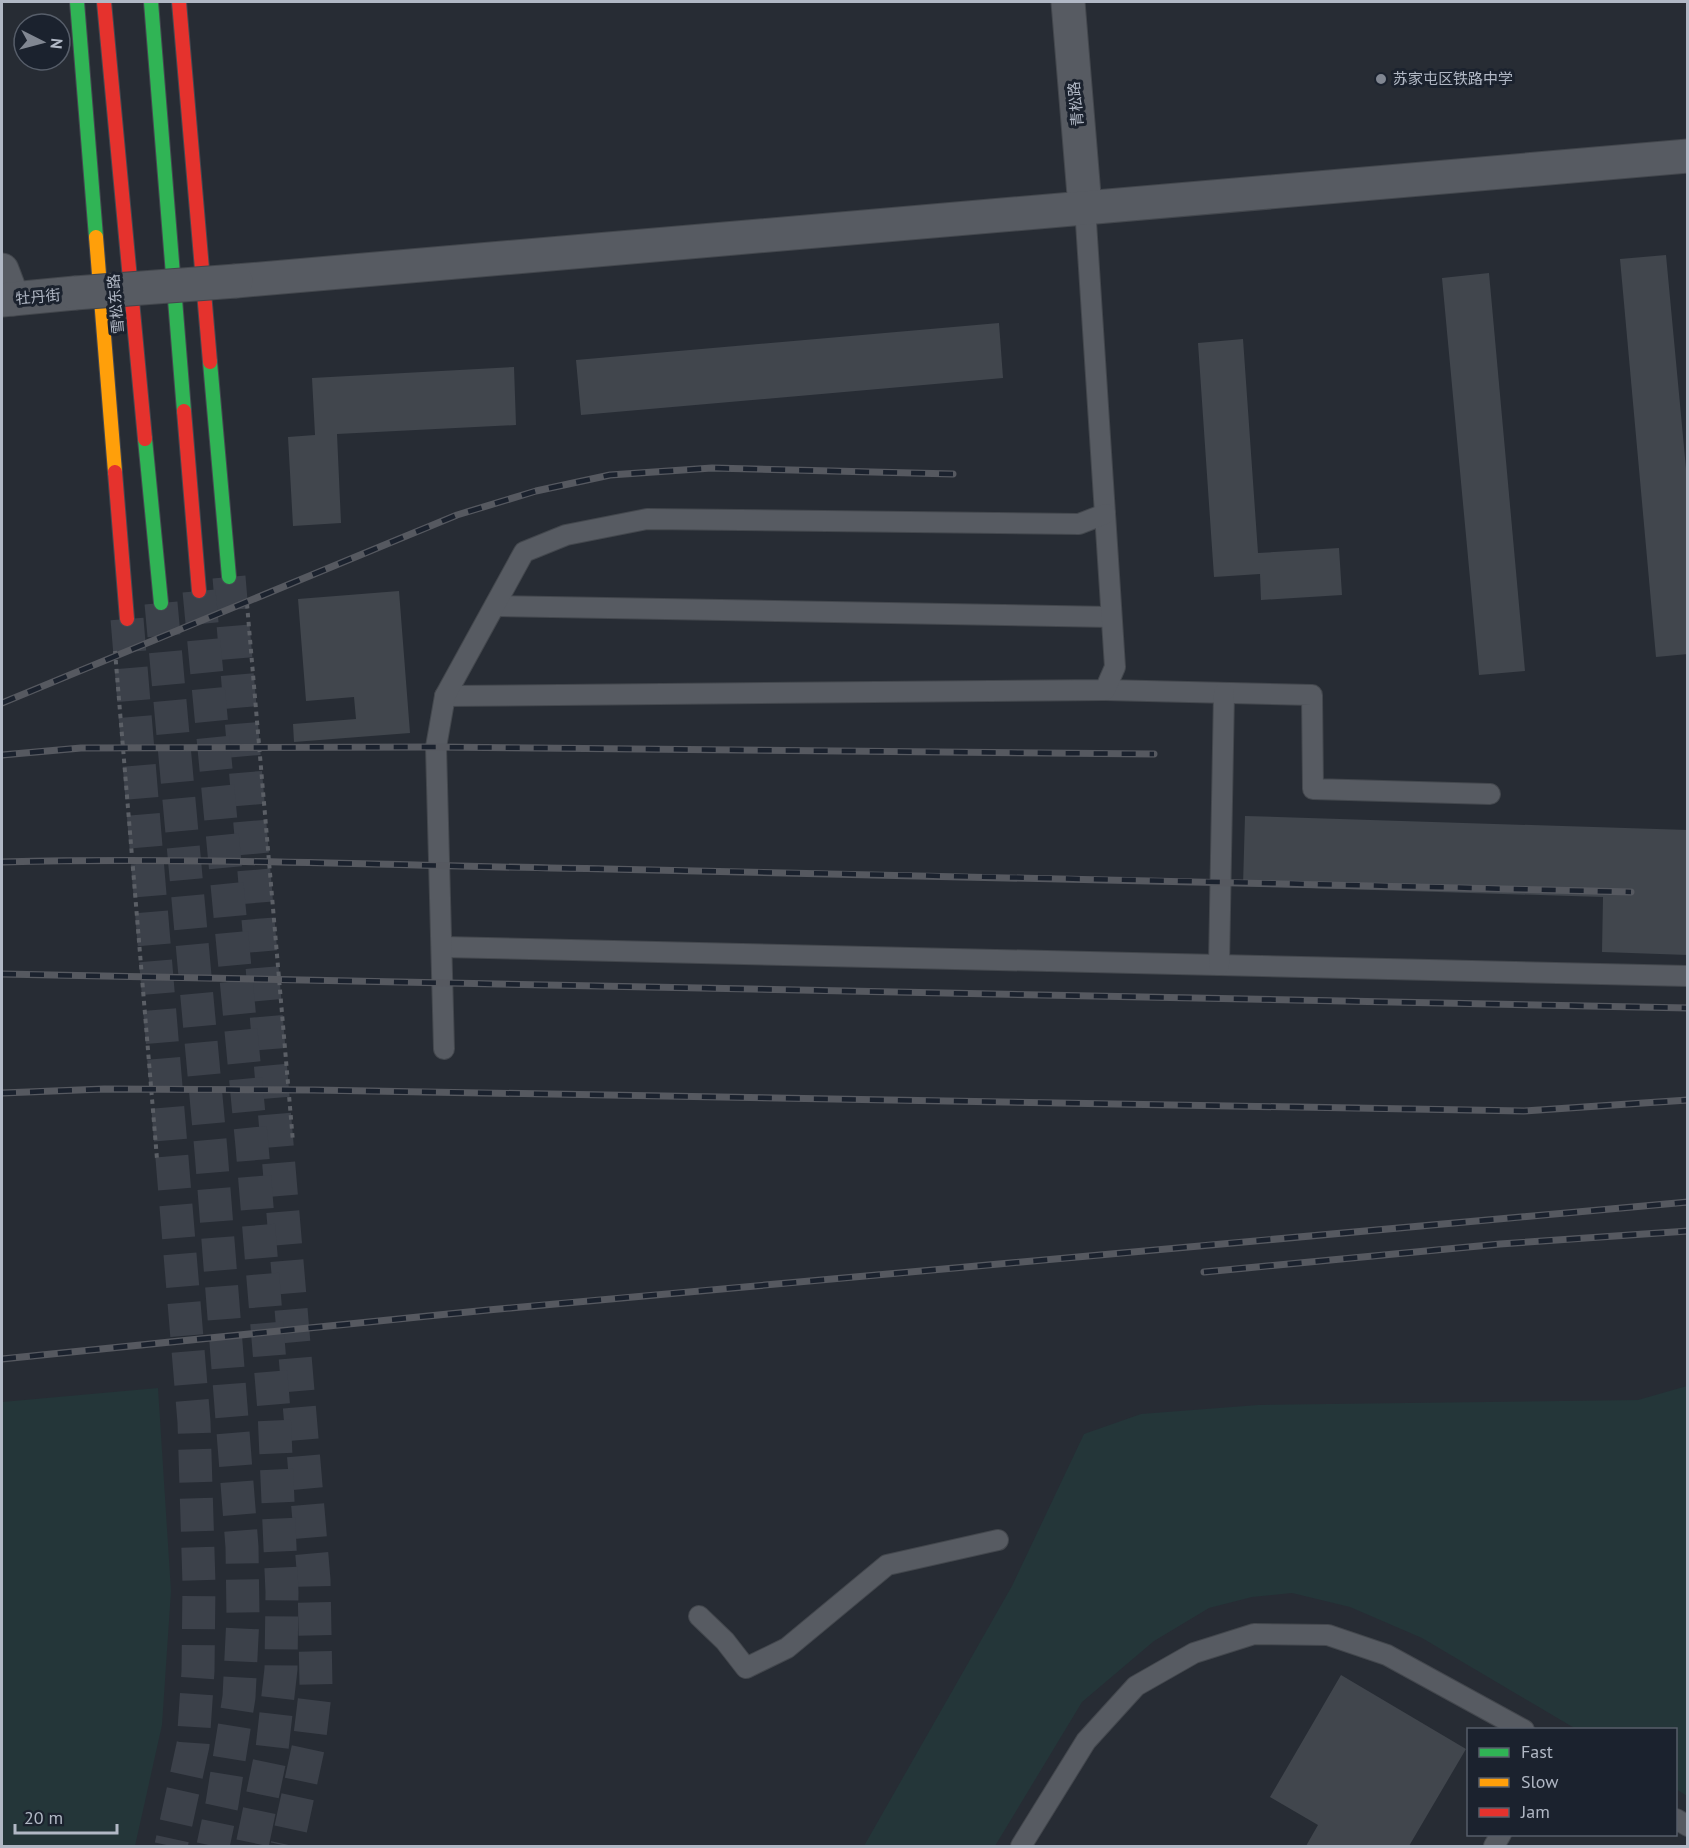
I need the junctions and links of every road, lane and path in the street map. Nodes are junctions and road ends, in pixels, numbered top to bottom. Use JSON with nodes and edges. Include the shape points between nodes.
{"nodes":[{"id":1,"x":76,"y":2,"type":"edge"},
{"id":2,"x":104,"y":2,"type":"edge"},
{"id":3,"x":151,"y":2,"type":"edge"},
{"id":4,"x":179,"y":2,"type":"edge"},
{"id":5,"x":1068,"y":2,"type":"edge"},
{"id":6,"x":1688,"y":156,"type":"edge"},
{"id":7,"x":1085,"y":207,"type":"junction"},
{"id":8,"x":5,"y":290,"type":"edge"},
{"id":9,"x":1105,"y":514,"type":"junction"},
{"id":10,"x":229,"y":577,"type":"tunnel mouth"},
{"id":11,"x":199,"y":591,"type":"tunnel mouth"},
{"id":12,"x":161,"y":603,"type":"tunnel mouth"},
{"id":13,"x":496,"y":606,"type":"junction"},
{"id":14,"x":1111,"y":617,"type":"junction"},
{"id":15,"x":127,"y":619,"type":"tunnel mouth"},
{"id":16,"x":1105,"y":690,"type":"junction"},
{"id":17,"x":1224,"y":693,"type":"junction"},
{"id":18,"x":445,"y":696,"type":"junction"},
{"id":19,"x":1490,"y":794,"type":"dead end"},
{"id":20,"x":443,"y":947,"type":"junction"},
{"id":21,"x":1219,"y":965,"type":"junction"},
{"id":22,"x":1688,"y":976,"type":"edge"},
{"id":23,"x":444,"y":1049,"type":"dead end"},
{"id":24,"x":998,"y":1540,"type":"dead end"},
{"id":25,"x":699,"y":1616,"type":"dead end"},
{"id":26,"x":1520,"y":1728,"type":"edge"},
{"id":27,"x":1021,"y":1846,"type":"edge"}],
"edges":[{"from":1,"to":15,"type":"main road"},
{"from":2,"to":12,"type":"main road","name":"雪松东路"},
{"from":3,"to":11,"type":"main road"},
{"from":4,"to":10,"type":"main road"},
{"from":5,"to":7,"type":"street","name":"青松路"},
{"from":6,"to":7,"type":"street","name":"牡丹街"},
{"from":7,"to":8,"type":"street","name":"牡丹街","bridge":true,"via":[[236,281],[75,293]]},
{"from":7,"to":9,"type":"lane"},
{"from":9,"to":13,"type":"lane","via":[[1079,524],[647,519],[566,535],[524,552]]},
{"from":9,"to":14,"type":"lane"},
{"from":13,"to":14,"type":"lane"},
{"from":13,"to":18,"type":"lane"},
{"from":14,"to":16,"type":"lane","via":[[1114,667]]},
{"from":16,"to":17,"type":"lane"},
{"from":16,"to":18,"type":"lane"},
{"from":17,"to":19,"type":"lane","via":[[1312,695],[1313,789]]},
{"from":17,"to":21,"type":"lane"},
{"from":18,"to":20,"type":"lane","via":[[436,747]]},
{"from":20,"to":21,"type":"lane"},
{"from":20,"to":23,"type":"lane"},
{"from":21,"to":22,"type":"lane"},
{"from":24,"to":25,"type":"lane","via":[[887,1565],[787,1648],[746,1668]]},
{"from":26,"to":27,"type":"lane","via":[[1387,1655],[1328,1635],[1254,1634],[1194,1653],[1136,1686],[1086,1741]]}]}
